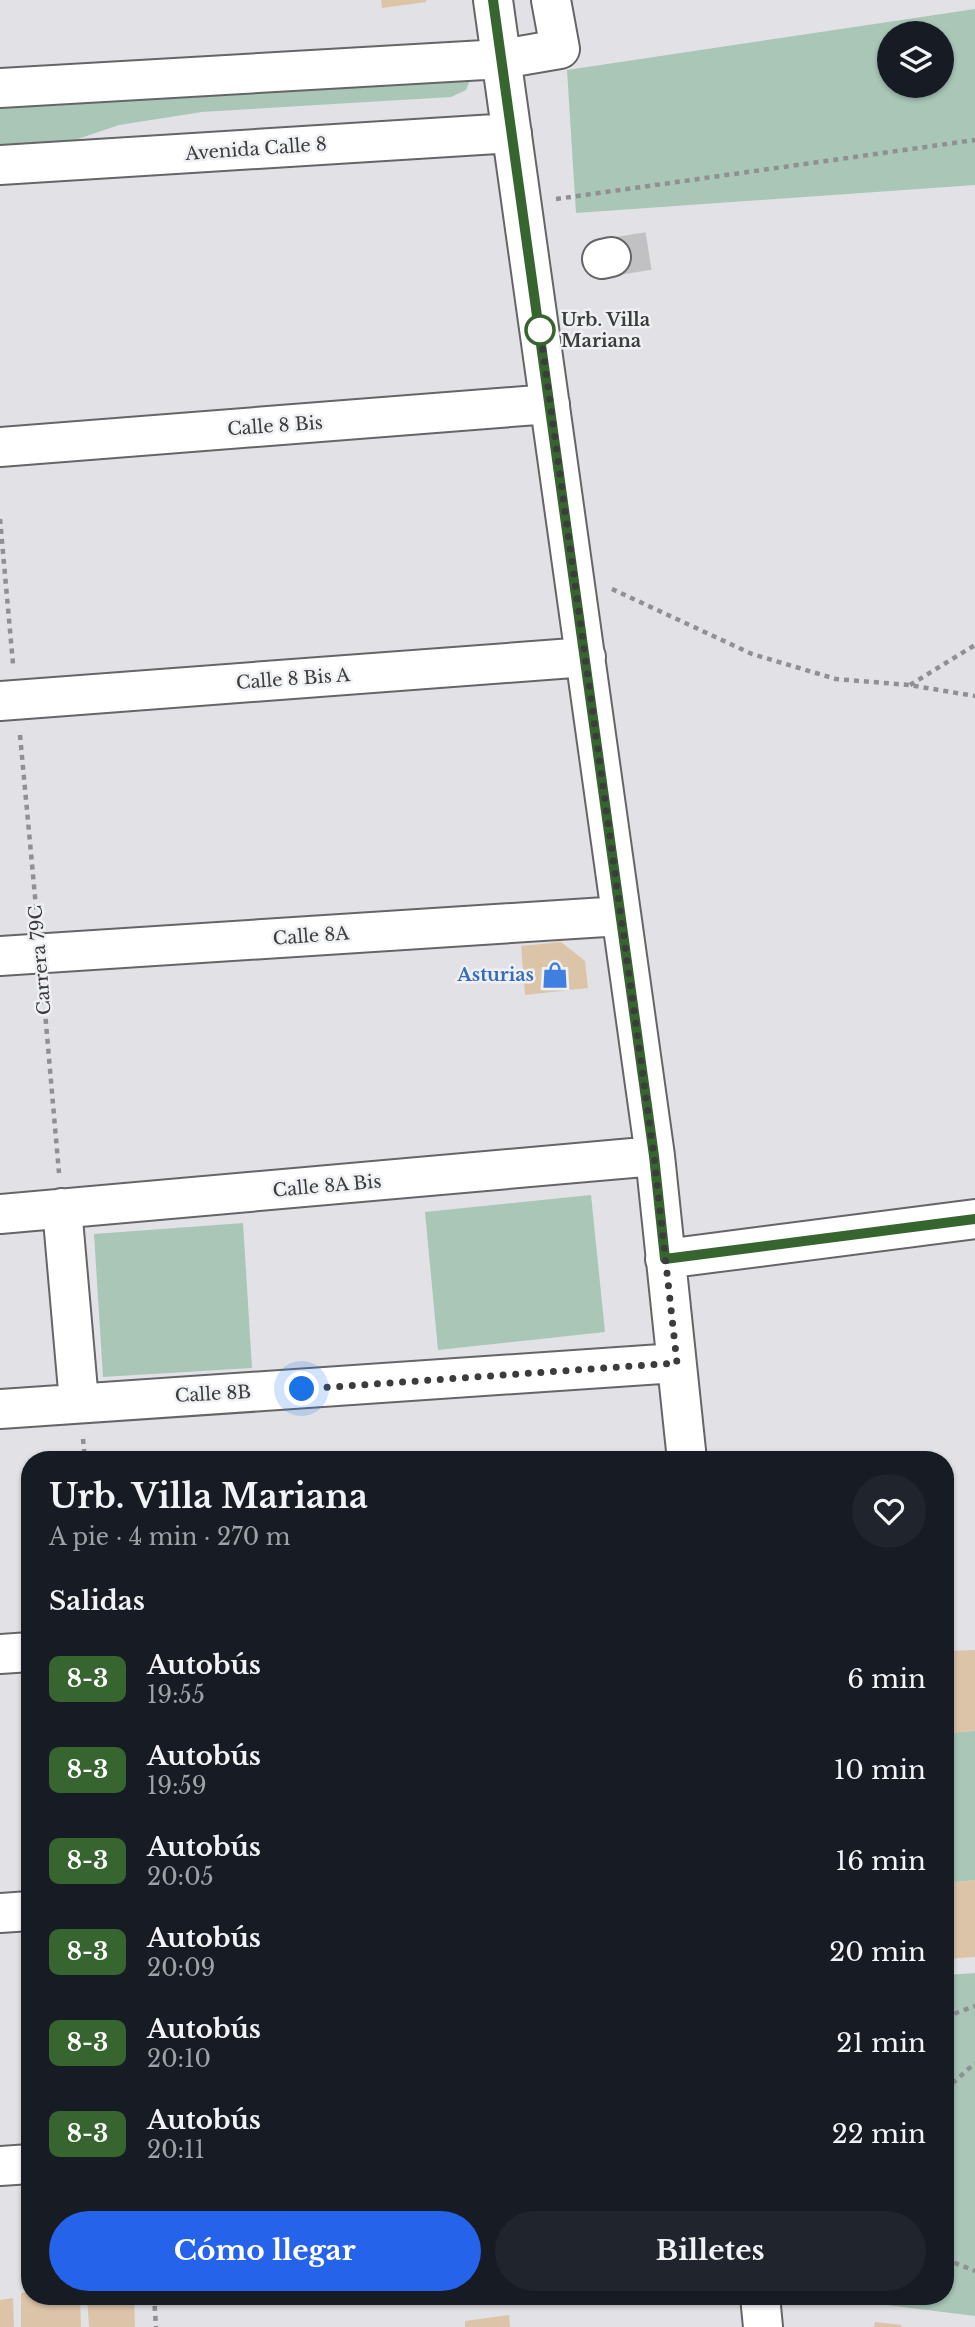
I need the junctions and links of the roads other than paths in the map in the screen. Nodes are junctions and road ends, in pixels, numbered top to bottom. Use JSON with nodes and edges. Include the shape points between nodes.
{"nodes":[{"id":1,"x":493,"y":0,"type":"edge"},
{"id":2,"x":551,"y":0,"type":"edge"},
{"id":3,"x":502,"y":59,"type":"junction"},
{"id":4,"x":0,"y":88,"type":"edge"},
{"id":5,"x":512,"y":133,"type":"junction"},
{"id":6,"x":0,"y":165,"type":"edge"},
{"id":7,"x":550,"y":404,"type":"junction"},
{"id":8,"x":0,"y":447,"type":"edge"},
{"id":9,"x":586,"y":657,"type":"junction"},
{"id":10,"x":8,"y":701,"type":"edge"},
{"id":11,"x":621,"y":916,"type":"junction"},
{"id":12,"x":0,"y":956,"type":"edge"},
{"id":13,"x":654,"y":1156,"type":"junction"},
{"id":14,"x":62,"y":1208,"type":"junction"},
{"id":15,"x":0,"y":1214,"type":"edge"},
{"id":16,"x":975,"y":1219,"type":"edge"},
{"id":17,"x":665,"y":1259,"type":"junction"},
{"id":18,"x":677,"y":1363,"type":"junction"},
{"id":19,"x":79,"y":1402,"type":"junction"},
{"id":20,"x":0,"y":1409,"type":"edge"},
{"id":21,"x":686,"y":1451,"type":"edge"},
{"id":22,"x":21,"y":1653,"type":"edge"},
{"id":23,"x":0,"y":1654,"type":"edge"},
{"id":24,"x":21,"y":1912,"type":"edge"},
{"id":25,"x":0,"y":1913,"type":"edge"},
{"id":26,"x":21,"y":2165,"type":"edge"},
{"id":27,"x":0,"y":2166,"type":"edge"},
{"id":28,"x":761,"y":2305,"type":"edge"},
{"id":29,"x":763,"y":2327,"type":"edge"}],
"edges":[{"from":1,"to":3,"type":"street"},
{"from":2,"to":3,"type":"street","via":[[560,49]]},
{"from":3,"to":4,"type":"street"},
{"from":3,"to":5,"type":"street"},
{"from":5,"to":6,"type":"street","name":"Avenida Calle 8"},
{"from":5,"to":7,"type":"street"},
{"from":7,"to":8,"type":"street","name":"Calle 8 Bis"},
{"from":7,"to":9,"type":"street"},
{"from":9,"to":10,"type":"street","name":"Calle 8 Bis A"},
{"from":9,"to":11,"type":"street"},
{"from":11,"to":12,"type":"street","name":"Calle 8A"},
{"from":11,"to":13,"type":"street"},
{"from":13,"to":14,"type":"street","name":"Calle 8A Bis"},
{"from":13,"to":17,"type":"street"},
{"from":14,"to":15,"type":"street","name":"Calle 8A Bis"},
{"from":14,"to":19,"type":"street"},
{"from":16,"to":17,"type":"street"},
{"from":17,"to":18,"type":"street"},
{"from":18,"to":19,"type":"street","name":"Calle 8B"},
{"from":18,"to":21,"type":"street"},
{"from":19,"to":20,"type":"street","name":"Calle 8B"},
{"from":22,"to":23,"type":"street"},
{"from":24,"to":25,"type":"street"},
{"from":26,"to":27,"type":"street"},
{"from":28,"to":29,"type":"street"}]}
